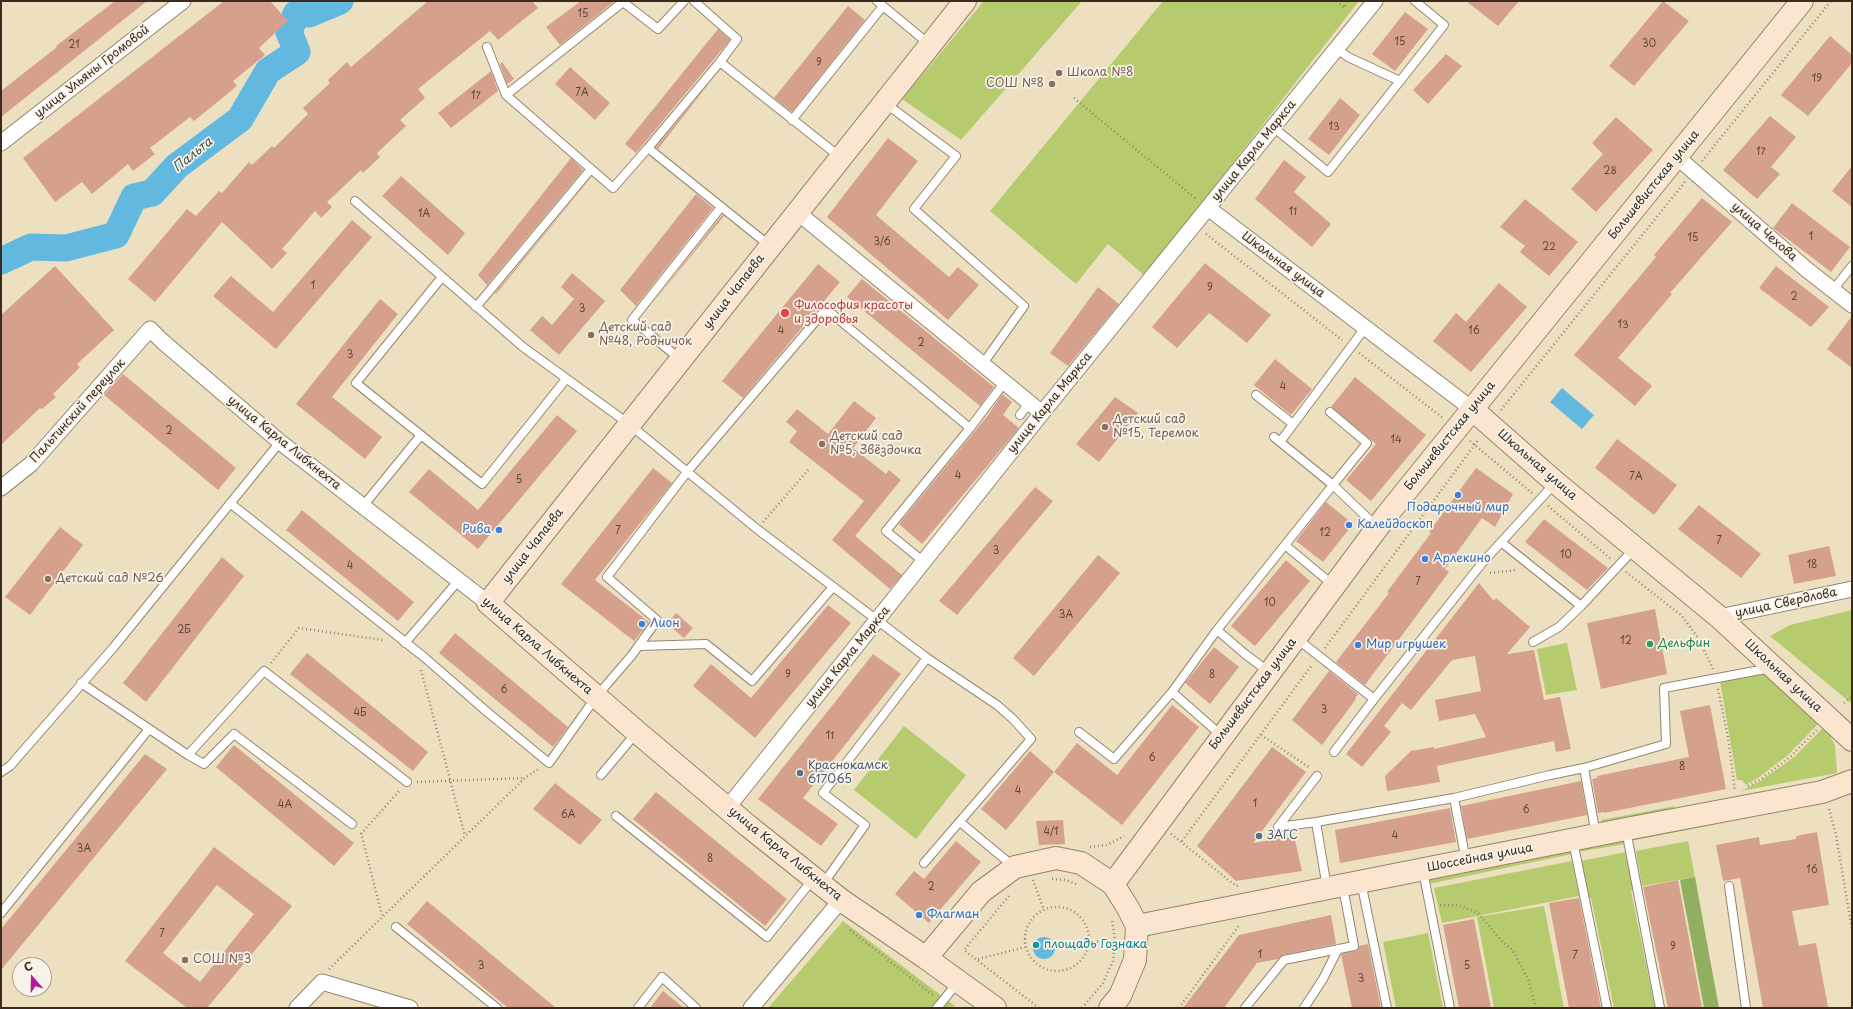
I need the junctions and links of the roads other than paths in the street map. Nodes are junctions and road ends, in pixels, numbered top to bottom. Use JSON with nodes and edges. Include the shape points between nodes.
{"nodes":[{"id":1,"x":183,"y":1,"type":"edge"},
{"id":2,"x":684,"y":1,"type":"edge"},
{"id":3,"x":694,"y":1,"type":"edge"},
{"id":4,"x":965,"y":1,"type":"edge"},
{"id":5,"x":1375,"y":1,"type":"edge"},
{"id":6,"x":1416,"y":1,"type":"edge"},
{"id":7,"x":1802,"y":1,"type":"edge"},
{"id":8,"x":880,"y":3,"type":"edge"},
{"id":9,"x":930,"y":45,"type":"junction"},
{"id":10,"x":487,"y":47,"type":"dead end"},
{"id":11,"x":1337,"y":49,"type":"junction"},
{"id":12,"x":720,"y":62,"type":"junction"},
{"id":13,"x":1400,"y":81,"type":"junction"},
{"id":14,"x":506,"y":95,"type":"junction"},
{"id":15,"x":885,"y":102,"type":"junction"},
{"id":16,"x":792,"y":120,"type":"junction"},
{"id":17,"x":1273,"y":127,"type":"junction"},
{"id":18,"x":1,"y":143,"type":"edge"},
{"id":19,"x":648,"y":148,"type":"junction"},
{"id":20,"x":1677,"y":157,"type":"junction"},
{"id":21,"x":841,"y":158,"type":"junction"},
{"id":22,"x":591,"y":169,"type":"junction"},
{"id":23,"x":355,"y":201,"type":"dead end"},
{"id":24,"x":721,"y":207,"type":"junction"},
{"id":25,"x":1208,"y":208,"type":"junction"},
{"id":26,"x":797,"y":212,"type":"junction"},
{"id":27,"x":770,"y":246,"type":"junction"},
{"id":28,"x":1852,"y":266,"type":"edge"},
{"id":29,"x":442,"y":277,"type":"junction"},
{"id":30,"x":1833,"y":290,"type":"junction"},
{"id":31,"x":1852,"y":305,"type":"edge"},
{"id":32,"x":476,"y":306,"type":"junction"},
{"id":33,"x":1365,"y":328,"type":"junction"},
{"id":34,"x":150,"y":329,"type":"joint"},
{"id":35,"x":681,"y":360,"type":"junction"},
{"id":36,"x":982,"y":365,"type":"junction"},
{"id":37,"x":566,"y":379,"type":"junction"},
{"id":38,"x":1004,"y":383,"type":"junction"},
{"id":39,"x":1256,"y":395,"type":"dead end"},
{"id":40,"x":1466,"y":404,"type":"junction"},
{"id":41,"x":1330,"y":412,"type":"dead end"},
{"id":42,"x":1042,"y":413,"type":"junction"},
{"id":43,"x":629,"y":424,"type":"junction"},
{"id":44,"x":1293,"y":424,"type":"junction"},
{"id":45,"x":970,"y":428,"type":"junction"},
{"id":46,"x":421,"y":435,"type":"junction"},
{"id":47,"x":1274,"y":437,"type":"dead end"},
{"id":48,"x":280,"y":442,"type":"junction"},
{"id":49,"x":1280,"y":442,"type":"junction"},
{"id":50,"x":687,"y":472,"type":"junction"},
{"id":51,"x":1555,"y":482,"type":"junction"},
{"id":52,"x":1333,"y":485,"type":"junction"},
{"id":53,"x":1,"y":488,"type":"edge"},
{"id":54,"x":230,"y":503,"type":"junction"},
{"id":55,"x":364,"y":506,"type":"junction"},
{"id":56,"x":1377,"y":528,"type":"junction"},
{"id":57,"x":1501,"y":542,"type":"junction"},
{"id":58,"x":1285,"y":545,"type":"junction"},
{"id":59,"x":1635,"y":548,"type":"junction"},
{"id":60,"x":924,"y":562,"type":"junction"},
{"id":61,"x":459,"y":580,"type":"junction"},
{"id":62,"x":1334,"y":586,"type":"junction"},
{"id":63,"x":834,"y":587,"type":"junction"},
{"id":64,"x":1852,"y":590,"type":"edge"},
{"id":65,"x":488,"y":603,"type":"junction"},
{"id":66,"x":1581,"y":606,"type":"junction"},
{"id":67,"x":1719,"y":617,"type":"junction"},
{"id":68,"x":878,"y":621,"type":"junction"},
{"id":69,"x":1217,"y":630,"type":"junction"},
{"id":70,"x":1295,"y":638,"type":"junction"},
{"id":71,"x":1533,"y":642,"type":"dead end"},
{"id":72,"x":405,"y":643,"type":"junction"},
{"id":73,"x":638,"y":646,"type":"junction"},
{"id":74,"x":927,"y":658,"type":"junction"},
{"id":75,"x":1774,"y":668,"type":"junction"},
{"id":76,"x":1269,"y":673,"type":"junction"},
{"id":77,"x":81,"y":684,"type":"junction"},
{"id":78,"x":1172,"y":692,"type":"junction"},
{"id":79,"x":596,"y":697,"type":"junction"},
{"id":80,"x":1374,"y":699,"type":"junction"},
{"id":81,"x":149,"y":729,"type":"junction"},
{"id":82,"x":637,"y":732,"type":"junction"},
{"id":83,"x":1079,"y":732,"type":"dead end"},
{"id":84,"x":1222,"y":736,"type":"junction"},
{"id":85,"x":1852,"y":740,"type":"edge"},
{"id":86,"x":1334,"y":752,"type":"dead end"},
{"id":87,"x":188,"y":755,"type":"junction"},
{"id":88,"x":1584,"y":768,"type":"junction"},
{"id":89,"x":1,"y":772,"type":"edge"},
{"id":90,"x":601,"y":775,"type":"dead end"},
{"id":91,"x":1317,"y":776,"type":"road end"},
{"id":92,"x":408,"y":782,"type":"road end"},
{"id":93,"x":1852,"y":788,"type":"edge"},
{"id":94,"x":1454,"y":798,"type":"junction"},
{"id":95,"x":728,"y":807,"type":"junction"},
{"id":96,"x":616,"y":816,"type":"dead end"},
{"id":97,"x":960,"y":822,"type":"junction"},
{"id":98,"x":1316,"y":822,"type":"junction"},
{"id":99,"x":352,"y":824,"type":"dead end"},
{"id":100,"x":1626,"y":829,"type":"junction"},
{"id":101,"x":1596,"y":835,"type":"junction"},
{"id":102,"x":1572,"y":840,"type":"junction"},
{"id":103,"x":1466,"y":861,"type":"junction"},
{"id":104,"x":924,"y":863,"type":"dead end"},
{"id":105,"x":1423,"y":870,"type":"junction"},
{"id":106,"x":1021,"y":875,"type":"junction"},
{"id":107,"x":818,"y":882,"type":"junction"},
{"id":108,"x":1112,"y":884,"type":"junction"},
{"id":109,"x":1344,"y":886,"type":"junction"},
{"id":110,"x":1729,"y":886,"type":"dead end"},
{"id":111,"x":836,"y":907,"type":"junction"},
{"id":112,"x":1,"y":912,"type":"edge"},
{"id":113,"x":1137,"y":926,"type":"junction"},
{"id":114,"x":396,"y":927,"type":"dead end"},
{"id":115,"x":1338,"y":949,"type":"junction"},
{"id":116,"x":926,"y":958,"type":"junction"},
{"id":117,"x":959,"y":982,"type":"junction"},
{"id":118,"x":939,"y":1005,"type":"edge"},
{"id":119,"x":297,"y":1008,"type":"edge"},
{"id":120,"x":410,"y":1008,"type":"edge"},
{"id":121,"x":496,"y":1008,"type":"edge"},
{"id":122,"x":638,"y":1008,"type":"edge"},
{"id":123,"x":696,"y":1008,"type":"edge"},
{"id":124,"x":751,"y":1008,"type":"edge"},
{"id":125,"x":995,"y":1008,"type":"edge"},
{"id":126,"x":1110,"y":1008,"type":"edge"},
{"id":127,"x":1245,"y":1008,"type":"edge"},
{"id":128,"x":1304,"y":1008,"type":"edge"},
{"id":129,"x":1387,"y":1008,"type":"edge"},
{"id":130,"x":1450,"y":1008,"type":"edge"},
{"id":131,"x":1607,"y":1008,"type":"edge"},
{"id":132,"x":1660,"y":1008,"type":"edge"},
{"id":133,"x":1746,"y":1008,"type":"edge"}],
"edges":[{"from":1,"to":18,"type":"street","name":"улица Ульяны Громовой"},
{"from":2,"to":14,"type":"lane","via":[[658,29],[623,2]]},
{"from":3,"to":12,"type":"lane","via":[[737,39]]},
{"from":4,"to":9,"type":"street","name":"улица Чапаева"},
{"from":5,"to":11,"type":"street","name":"улица Карла Маркса"},
{"from":6,"to":13,"type":"lane","via":[[1444,25]]},
{"from":7,"to":20,"type":"street","name":"Большевистская улица"},
{"from":8,"to":9,"type":"lane"},
{"from":8,"to":16,"type":"lane"},
{"from":9,"to":15,"type":"street","name":"улица Чапаева"},
{"from":10,"to":14,"type":"lane"},
{"from":11,"to":13,"type":"lane","via":[[1348,57]]},
{"from":11,"to":17,"type":"street","name":"улица Карла Маркса"},
{"from":12,"to":16,"type":"lane"},
{"from":12,"to":19,"type":"lane"},
{"from":13,"to":17,"type":"lane","via":[[1328,172]]},
{"from":14,"to":22,"type":"lane"},
{"from":15,"to":21,"type":"street","name":"улица Чапаева"},
{"from":15,"to":36,"type":"lane","via":[[956,156],[914,209],[1024,306]]},
{"from":16,"to":21,"type":"lane"},
{"from":17,"to":25,"type":"street","name":"улица Карла Маркса"},
{"from":19,"to":22,"type":"lane","via":[[613,188]]},
{"from":19,"to":24,"type":"lane"},
{"from":20,"to":30,"type":"street","name":"улица Чехова"},
{"from":20,"to":40,"type":"street","name":"Большевистская улица"},
{"from":21,"to":26,"type":"street","name":"улица Чапаева"},
{"from":22,"to":32,"type":"lane"},
{"from":23,"to":29,"type":"lane"},
{"from":24,"to":27,"type":"lane"},
{"from":24,"to":35,"type":"lane","via":[[632,320]]},
{"from":25,"to":33,"type":"street","name":"Школьная улица"},
{"from":25,"to":42,"type":"street","name":"улица Карла Маркса"},
{"from":26,"to":27,"type":"street","name":"улица Чапаева"},
{"from":26,"to":36,"type":"street"},
{"from":27,"to":35,"type":"street","name":"улица Чапаева"},
{"from":28,"to":30,"type":"lane"},
{"from":29,"to":32,"type":"lane"},
{"from":29,"to":46,"type":"lane","via":[[356,383]]},
{"from":30,"to":31,"type":"street","name":"улица Чехова"},
{"from":32,"to":37,"type":"lane","via":[[523,347]]},
{"from":33,"to":40,"type":"street","name":"Школьная улица"},
{"from":33,"to":44,"type":"lane"},
{"from":34,"to":48,"type":"street","name":"улица Карла Либкнехта"},
{"from":34,"to":53,"type":"street","name":"Пальтинский переулок","via":[[31,464]]},
{"from":35,"to":43,"type":"street","name":"улица Чапаева"},
{"from":36,"to":38,"type":"street"},
{"from":37,"to":43,"type":"lane"},
{"from":37,"to":46,"type":"lane","via":[[482,484]]},
{"from":38,"to":42,"type":"street","via":[[1024,409]]},
{"from":38,"to":45,"type":"lane"},
{"from":39,"to":44,"type":"lane"},
{"from":40,"to":51,"type":"street","name":"Школьная улица"},
{"from":40,"to":56,"type":"street","name":"Большевистская улица","via":[[1446,424]]},
{"from":41,"to":52,"type":"lane","via":[[1367,443]]},
{"from":42,"to":60,"type":"street","name":"улица Карла Маркса"},
{"from":43,"to":50,"type":"lane"},
{"from":43,"to":65,"type":"street","name":"улица Чапаева"},
{"from":44,"to":49,"type":"lane"},
{"from":45,"to":50,"type":"lane","via":[[826,309]]},
{"from":45,"to":60,"type":"lane","via":[[886,531]]},
{"from":46,"to":55,"type":"lane"},
{"from":47,"to":49,"type":"lane"},
{"from":48,"to":54,"type":"lane"},
{"from":48,"to":55,"type":"street","name":"улица Карла Либкнехта"},
{"from":49,"to":52,"type":"lane"},
{"from":50,"to":63,"type":"lane"},
{"from":50,"to":73,"type":"lane","via":[[606,577],[657,620]]},
{"from":51,"to":57,"type":"lane"},
{"from":51,"to":59,"type":"street","name":"Школьная улица"},
{"from":52,"to":56,"type":"lane"},
{"from":52,"to":58,"type":"lane"},
{"from":54,"to":72,"type":"lane"},
{"from":54,"to":77,"type":"lane"},
{"from":55,"to":61,"type":"street","name":"улица Карла Либкнехта"},
{"from":56,"to":62,"type":"street","name":"Большевистская улица"},
{"from":57,"to":66,"type":"lane"},
{"from":57,"to":80,"type":"lane"},
{"from":58,"to":62,"type":"lane"},
{"from":58,"to":69,"type":"lane"},
{"from":59,"to":66,"type":"lane"},
{"from":59,"to":67,"type":"street","name":"Школьная улица"},
{"from":60,"to":68,"type":"street","name":"улица Карла Маркса"},
{"from":61,"to":65,"type":"street","name":"улица Карла Либкнехта"},
{"from":61,"to":72,"type":"lane"},
{"from":62,"to":70,"type":"street","name":"Большевистская улица"},
{"from":63,"to":68,"type":"lane"},
{"from":63,"to":73,"type":"lane","via":[[752,681],[706,644]]},
{"from":64,"to":67,"type":"street","name":"улица Свердлова"},
{"from":65,"to":79,"type":"street","name":"улица Карла Либкнехта"},
{"from":66,"to":71,"type":"lane","via":[[1558,627]]},
{"from":67,"to":75,"type":"street","name":"Школьная улица"},
{"from":68,"to":74,"type":"lane"},
{"from":68,"to":95,"type":"street","name":"улица Карла Маркса"},
{"from":69,"to":76,"type":"lane"},
{"from":69,"to":78,"type":"lane"},
{"from":70,"to":76,"type":"street","name":"Большевистская улица"},
{"from":70,"to":80,"type":"lane"},
{"from":72,"to":79,"type":"lane","via":[[549,763]]},
{"from":73,"to":79,"type":"lane"},
{"from":74,"to":97,"type":"lane","via":[[997,705],[1031,739]]},
{"from":74,"to":107,"type":"lane","via":[[823,793],[865,825]]},
{"from":75,"to":85,"type":"street","name":"Школьная улица"},
{"from":75,"to":88,"type":"lane","via":[[1664,688],[1666,744]]},
{"from":76,"to":84,"type":"street","name":"Большевистская улица"},
{"from":77,"to":81,"type":"lane"},
{"from":77,"to":89,"type":"lane","via":[[10,766]]},
{"from":78,"to":83,"type":"lane","via":[[1114,759]]},
{"from":78,"to":84,"type":"lane"},
{"from":79,"to":82,"type":"street","name":"улица Карла Либкнехта"},
{"from":80,"to":86,"type":"lane"},
{"from":81,"to":87,"type":"lane"},
{"from":81,"to":112,"type":"lane"},
{"from":82,"to":90,"type":"lane"},
{"from":82,"to":95,"type":"street","name":"улица Карла Либкнехта"},
{"from":84,"to":108,"type":"street","name":"Большевистская улица"},
{"from":87,"to":92,"type":"lane","via":[[264,672]]},
{"from":87,"to":99,"type":"lane","via":[[204,764],[234,734]]},
{"from":88,"to":94,"type":"lane"},
{"from":88,"to":101,"type":"lane"},
{"from":91,"to":98,"type":"lane","via":[[1278,827]]},
{"from":93,"to":100,"type":"street","name":"Шоссейная улица","via":[[1848,795],[1837,792],[1824,799]]},
{"from":94,"to":98,"type":"lane"},
{"from":94,"to":103,"type":"lane"},
{"from":95,"to":107,"type":"street","name":"улица Карла Либкнехта"},
{"from":96,"to":107,"type":"lane","via":[[767,937]]},
{"from":97,"to":104,"type":"lane"},
{"from":97,"to":106,"type":"lane"},
{"from":98,"to":109,"type":"lane"},
{"from":100,"to":101,"type":"street","name":"Шоссейная улица"},
{"from":100,"to":132,"type":"lane"},
{"from":101,"to":102,"type":"street","name":"Шоссейная улица"},
{"from":102,"to":103,"type":"street","name":"Шоссейная улица"},
{"from":102,"to":131,"type":"lane"},
{"from":103,"to":105,"type":"street","name":"Шоссейная улица"},
{"from":105,"to":109,"type":"street","name":"Шоссейная улица"},
{"from":105,"to":130,"type":"lane"},
{"from":106,"to":108,"type":"street","via":[[1056,858],[1082,863]]},
{"from":106,"to":116,"type":"street","via":[[981,892]]},
{"from":107,"to":111,"type":"street","name":"улица Карла Либкнехта"},
{"from":108,"to":113,"type":"street"},
{"from":109,"to":113,"type":"street","name":"Шоссейная улица"},
{"from":109,"to":115,"type":"lane","via":[[1354,946]]},
{"from":109,"to":129,"type":"lane"},
{"from":110,"to":133,"type":"lane"},
{"from":111,"to":116,"type":"street","name":"улица Карла Либкнехта"},
{"from":111,"to":124,"type":"street"},
{"from":113,"to":126,"type":"street","via":[[1135,960],[1120,996]]},
{"from":114,"to":121,"type":"lane"},
{"from":115,"to":127,"type":"lane","via":[[1284,960]]},
{"from":115,"to":128,"type":"lane","via":[[1324,979]]},
{"from":116,"to":117,"type":"street","name":"улица Карла Либкнехта"},
{"from":117,"to":118,"type":"lane"},
{"from":117,"to":125,"type":"street","name":"улица Карла Либкнехта"},
{"from":119,"to":120,"type":"street","via":[[322,982]]},
{"from":122,"to":123,"type":"lane","via":[[662,977]]}]}
